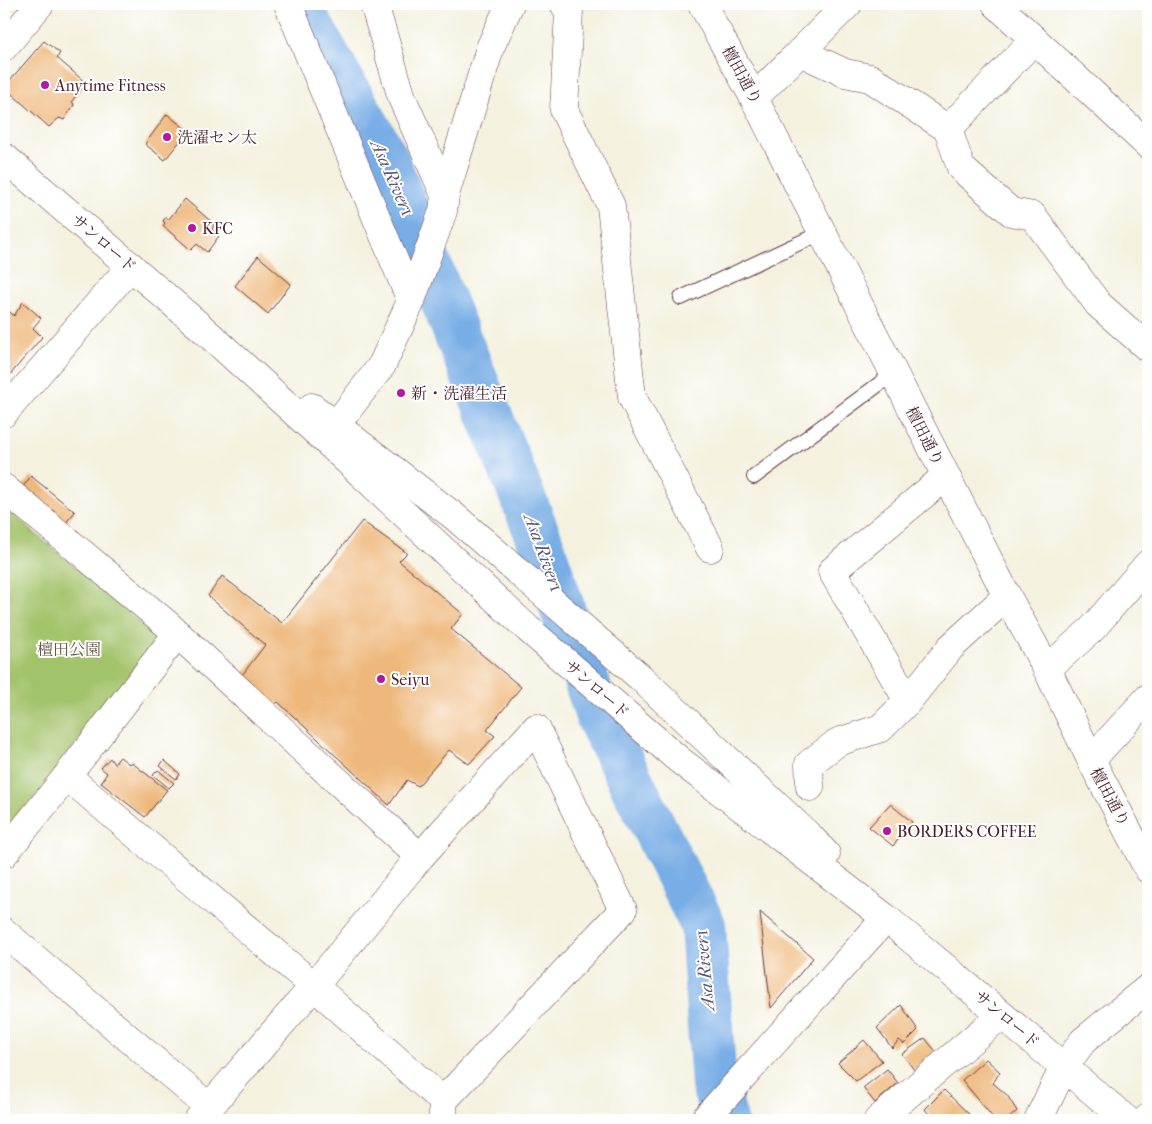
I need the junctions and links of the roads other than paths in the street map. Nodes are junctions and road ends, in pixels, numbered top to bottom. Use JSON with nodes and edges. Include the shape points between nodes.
{"nodes":[{"id":1,"x":40,"y":4,"type":"edge"},
{"id":2,"x":288,"y":4,"type":"edge"},
{"id":3,"x":374,"y":4,"type":"edge"},
{"id":4,"x":510,"y":4,"type":"edge"},
{"id":5,"x":564,"y":4,"type":"edge"},
{"id":6,"x":702,"y":4,"type":"edge"},
{"id":7,"x":848,"y":4,"type":"edge"},
{"id":8,"x":996,"y":4,"type":"edge"},
{"id":9,"x":1034,"y":40,"type":"junction"},
{"id":10,"x":4,"y":47,"type":"edge"},
{"id":11,"x":800,"y":52,"type":"junction"},
{"id":12,"x":754,"y":98,"type":"junction"},
{"id":13,"x":948,"y":129,"type":"junction"},
{"id":14,"x":1148,"y":145,"type":"edge"},
{"id":15,"x":4,"y":157,"type":"edge"},
{"id":16,"x":444,"y":203,"type":"junction"},
{"id":17,"x":822,"y":232,"type":"junction"},
{"id":18,"x":131,"y":266,"type":"junction"},
{"id":19,"x":413,"y":293,"type":"junction"},
{"id":20,"x":681,"y":298,"type":"dead end"},
{"id":21,"x":1148,"y":348,"type":"edge"},
{"id":22,"x":894,"y":374,"type":"junction"},
{"id":23,"x":4,"y":413,"type":"edge"},
{"id":24,"x":330,"y":432,"type":"junction"},
{"id":25,"x":946,"y":476,"type":"junction"},
{"id":26,"x":754,"y":477,"type":"dead end"},
{"id":27,"x":4,"y":488,"type":"edge"},
{"id":28,"x":710,"y":548,"type":"dead end"},
{"id":29,"x":1148,"y":564,"type":"edge"},
{"id":30,"x":1007,"y":596,"type":"junction"},
{"id":31,"x":178,"y":634,"type":"junction"},
{"id":32,"x":1047,"y":669,"type":"junction"},
{"id":33,"x":1148,"y":698,"type":"edge"},
{"id":34,"x":908,"y":702,"type":"junction"},
{"id":35,"x":1091,"y":760,"type":"junction"},
{"id":36,"x":68,"y":776,"type":"junction"},
{"id":37,"x":810,"y":787,"type":"dead end"},
{"id":38,"x":4,"y":854,"type":"edge"},
{"id":39,"x":420,"y":856,"type":"junction"},
{"id":40,"x":1148,"y":869,"type":"edge"},
{"id":41,"x":886,"y":918,"type":"junction"},
{"id":42,"x":4,"y":932,"type":"edge"},
{"id":43,"x":314,"y":986,"type":"junction"},
{"id":44,"x":1148,"y":988,"type":"edge"},
{"id":45,"x":1001,"y":1015,"type":"junction"},
{"id":46,"x":1064,"y":1067,"type":"junction"},
{"id":47,"x":443,"y":1111,"type":"edge"},
{"id":48,"x":204,"y":1114,"type":"edge"},
{"id":49,"x":704,"y":1120,"type":"edge"},
{"id":50,"x":878,"y":1120,"type":"edge"},
{"id":51,"x":1038,"y":1120,"type":"edge"},
{"id":52,"x":1128,"y":1120,"type":"edge"}],
"edges":[{"from":1,"to":10,"type":"street"},
{"from":2,"to":19,"type":"street"},
{"from":3,"to":16,"type":"street","via":[[402,98]]},
{"from":4,"to":16,"type":"street","via":[[490,48]]},
{"from":5,"to":28,"type":"street","via":[[569,11],[564,110],[611,206],[632,397]]},
{"from":6,"to":12,"type":"street","name":"檀田通り"},
{"from":7,"to":11,"type":"street"},
{"from":8,"to":9,"type":"street"},
{"from":9,"to":13,"type":"street"},
{"from":9,"to":14,"type":"street"},
{"from":11,"to":12,"type":"street"},
{"from":11,"to":13,"type":"street","via":[[845,73],[870,78]]},
{"from":12,"to":17,"type":"street","name":"檀田通り"},
{"from":13,"to":21,"type":"street","via":[[961,168],[1011,212],[1033,216],[1098,304]]},
{"from":15,"to":18,"type":"street","name":"サンロード"},
{"from":16,"to":19,"type":"street"},
{"from":17,"to":20,"type":"lane"},
{"from":17,"to":22,"type":"street","name":"檀田通り"},
{"from":18,"to":23,"type":"street"},
{"from":18,"to":24,"type":"street","name":"サンロード"},
{"from":19,"to":24,"type":"street","via":[[382,365]]},
{"from":22,"to":25,"type":"street","name":"檀田通り"},
{"from":22,"to":26,"type":"lane"},
{"from":24,"to":41,"type":"street","name":"サンロード","via":[[528,629],[678,759]]},
{"from":24,"to":41,"type":"street","name":"サンロード","via":[[455,517],[641,678],[811,838]]},
{"from":25,"to":30,"type":"street","name":"檀田通り"},
{"from":25,"to":34,"type":"street","via":[[832,570]]},
{"from":27,"to":31,"type":"street"},
{"from":29,"to":32,"type":"street","via":[[1092,629]]},
{"from":30,"to":32,"type":"street","name":"檀田通り"},
{"from":30,"to":34,"type":"street","via":[[951,647]]},
{"from":31,"to":36,"type":"street"},
{"from":31,"to":39,"type":"street"},
{"from":32,"to":35,"type":"street","name":"檀田通り"},
{"from":33,"to":35,"type":"street"},
{"from":34,"to":37,"type":"street","via":[[881,728],[838,742],[809,764]]},
{"from":35,"to":40,"type":"street","name":"檀田通り"},
{"from":36,"to":38,"type":"street"},
{"from":36,"to":43,"type":"street"},
{"from":39,"to":43,"type":"street"},
{"from":39,"to":47,"type":"street","via":[[536,728],[623,910]]},
{"from":41,"to":45,"type":"street","name":"サンロード"},
{"from":41,"to":49,"type":"street"},
{"from":42,"to":48,"type":"street"},
{"from":43,"to":47,"type":"street"},
{"from":43,"to":48,"type":"street"},
{"from":44,"to":46,"type":"street","via":[[1083,1041]]},
{"from":45,"to":46,"type":"street","name":"サンロード"},
{"from":45,"to":50,"type":"street"},
{"from":46,"to":51,"type":"street"},
{"from":46,"to":52,"type":"street","name":"サンロード"}]}
